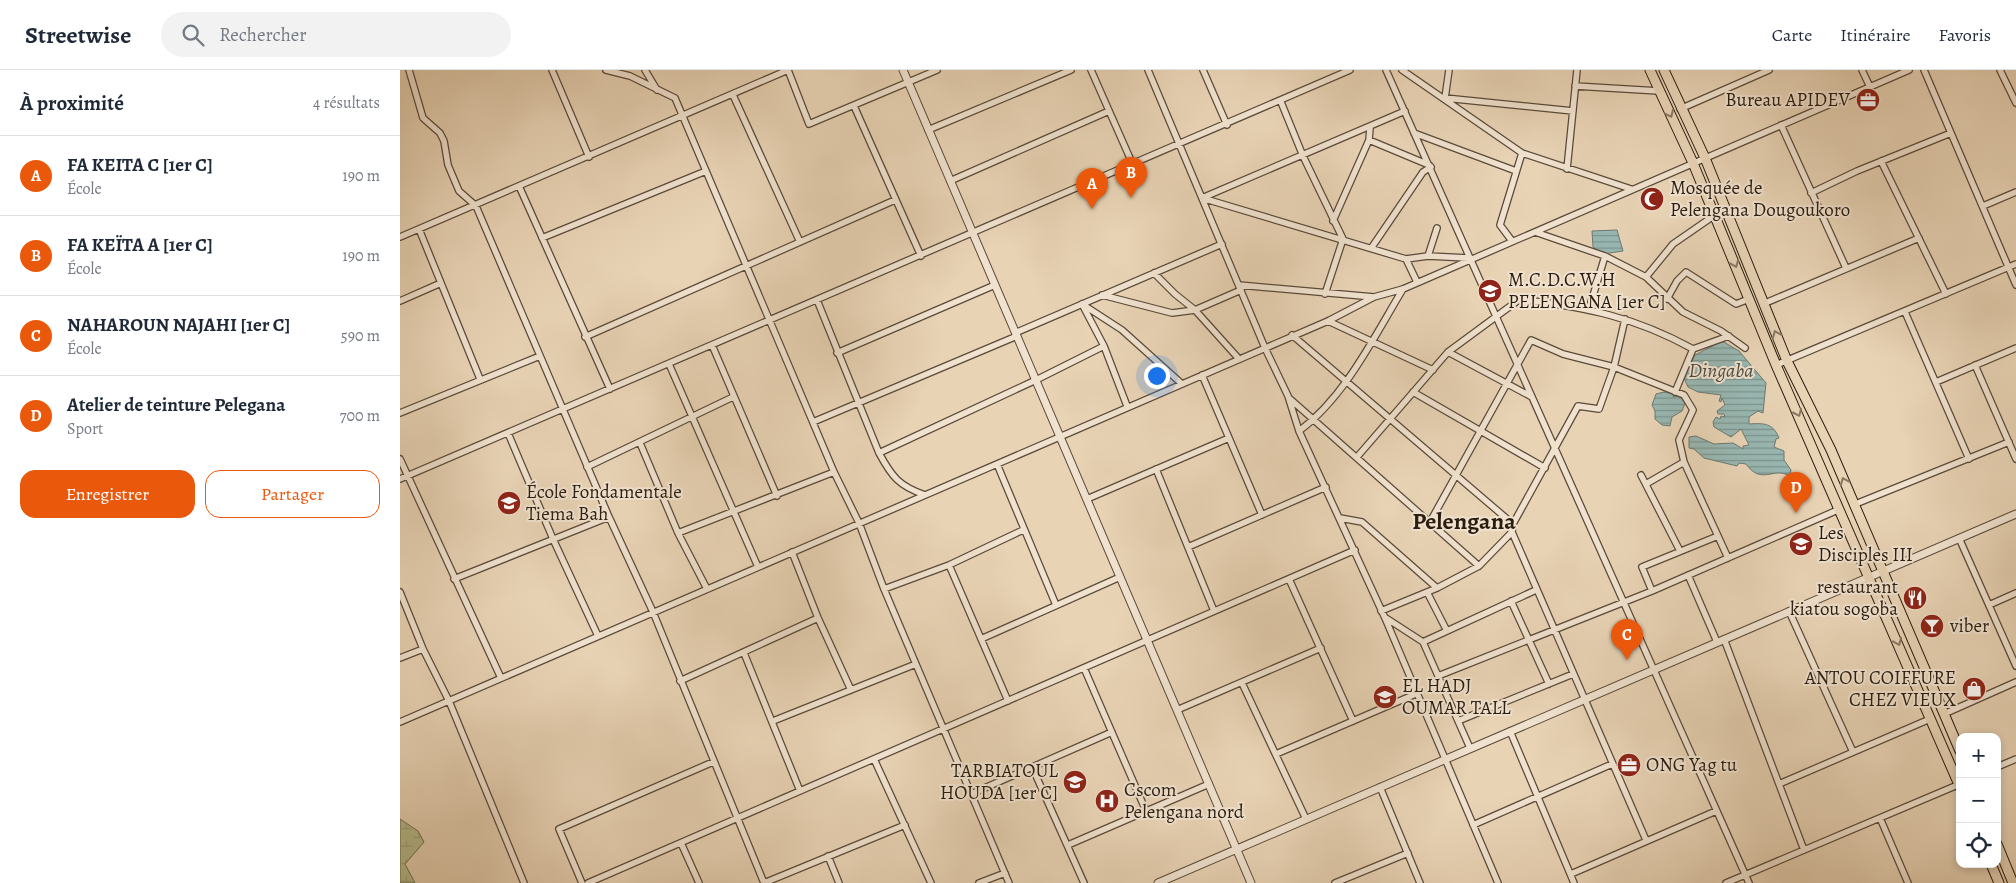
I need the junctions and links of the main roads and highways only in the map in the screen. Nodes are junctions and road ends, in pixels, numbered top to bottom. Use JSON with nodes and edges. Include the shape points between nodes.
{"nodes":[{"id":1,"x":1650,"y":70,"type":"edge"},
{"id":2,"x":1664,"y":70,"type":"edge"},
{"id":3,"x":1956,"y":742,"type":"edge"},
{"id":4,"x":1956,"y":778,"type":"edge"},
{"id":5,"x":2001,"y":854,"type":"edge"},
{"id":6,"x":1993,"y":868,"type":"edge"},
{"id":7,"x":1999,"y":883,"type":"edge"},
{"id":8,"x":2012,"y":883,"type":"edge"}],
"edges":[{"from":1,"to":4,"type":"highway","one_way":true,"via":[[1693,163],[1776,365]]},
{"from":3,"to":2,"type":"highway","one_way":true,"via":[[1831,450],[1787,361],[1705,158]]},
{"from":5,"to":8,"type":"highway"},
{"from":6,"to":7,"type":"highway"}]}
